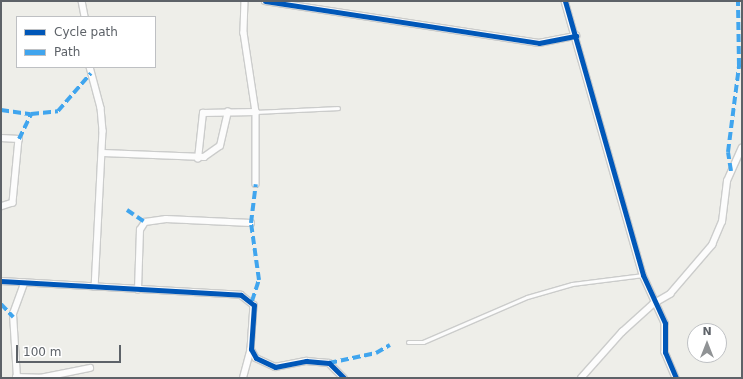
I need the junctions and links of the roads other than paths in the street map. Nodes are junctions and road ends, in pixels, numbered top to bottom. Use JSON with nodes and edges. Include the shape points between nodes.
{"nodes":[{"id":1,"x":82,"y":1,"type":"edge"},
{"id":2,"x":245,"y":1,"type":"edge"},
{"id":3,"x":265,"y":1,"type":"edge"},
{"id":4,"x":565,"y":1,"type":"edge"},
{"id":5,"x":85,"y":16,"type":"edge"},
{"id":6,"x":576,"y":36,"type":"junction"},
{"id":7,"x":90,"y":68,"type":"edge"},
{"id":8,"x":338,"y":108,"type":"dead end"},
{"id":9,"x":228,"y":112,"type":"junction"},
{"id":10,"x":256,"y":112,"type":"junction"},
{"id":11,"x":1,"y":138,"type":"edge"},
{"id":12,"x":742,"y":148,"type":"edge"},
{"id":13,"x":103,"y":153,"type":"junction"},
{"id":14,"x":198,"y":160,"type":"junction"},
{"id":15,"x":256,"y":184,"type":"dead end"},
{"id":16,"x":1,"y":207,"type":"edge"},
{"id":17,"x":251,"y":223,"type":"dead end"},
{"id":18,"x":642,"y":275,"type":"junction"},
{"id":19,"x":1,"y":281,"type":"edge"},
{"id":20,"x":24,"y":283,"type":"junction"},
{"id":21,"x":95,"y":288,"type":"junction"},
{"id":22,"x":138,"y":290,"type":"junction"},
{"id":23,"x":653,"y":304,"type":"junction"},
{"id":24,"x":408,"y":342,"type":"dead end"},
{"id":25,"x":251,"y":349,"type":"junction"},
{"id":26,"x":90,"y":368,"type":"dead end"},
{"id":27,"x":17,"y":378,"type":"edge"},
{"id":28,"x":243,"y":378,"type":"edge"},
{"id":29,"x":344,"y":378,"type":"edge"},
{"id":30,"x":581,"y":378,"type":"edge"},
{"id":31,"x":676,"y":378,"type":"edge"}],
"edges":[{"from":1,"to":5,"type":"street"},
{"from":2,"to":10,"type":"street","via":[[244,33]]},
{"from":3,"to":6,"type":"street","via":[[539,43]]},
{"from":4,"to":6,"type":"street"},
{"from":6,"to":18,"type":"street"},
{"from":7,"to":13,"type":"street","via":[[101,108]]},
{"from":8,"to":10,"type":"lane"},
{"from":9,"to":10,"type":"street"},
{"from":9,"to":14,"type":"street","via":[[220,146]]},
{"from":9,"to":14,"type":"street","via":[[207,112],[200,116]]},
{"from":10,"to":15,"type":"street"},
{"from":11,"to":16,"type":"street","via":[[19,139],[13,204]]},
{"from":12,"to":23,"type":"street","via":[[727,181],[719,234],[670,294]]},
{"from":13,"to":14,"type":"street"},
{"from":13,"to":21,"type":"street"},
{"from":17,"to":22,"type":"street","via":[[166,219],[146,222],[140,230]]},
{"from":18,"to":23,"type":"street"},
{"from":18,"to":24,"type":"lane","via":[[572,284],[527,297],[423,342]]},
{"from":19,"to":20,"type":"street"},
{"from":20,"to":21,"type":"street"},
{"from":20,"to":27,"type":"street","via":[[13,314]]},
{"from":21,"to":22,"type":"street"},
{"from":22,"to":25,"type":"street","via":[[247,297],[255,311]]},
{"from":23,"to":30,"type":"street"},
{"from":23,"to":31,"type":"street","via":[[665,323],[665,352]]},
{"from":25,"to":28,"type":"street"},
{"from":25,"to":29,"type":"street","via":[[256,358],[276,367],[306,361],[329,362]]},
{"from":26,"to":27,"type":"street","via":[[40,378]]}]}
